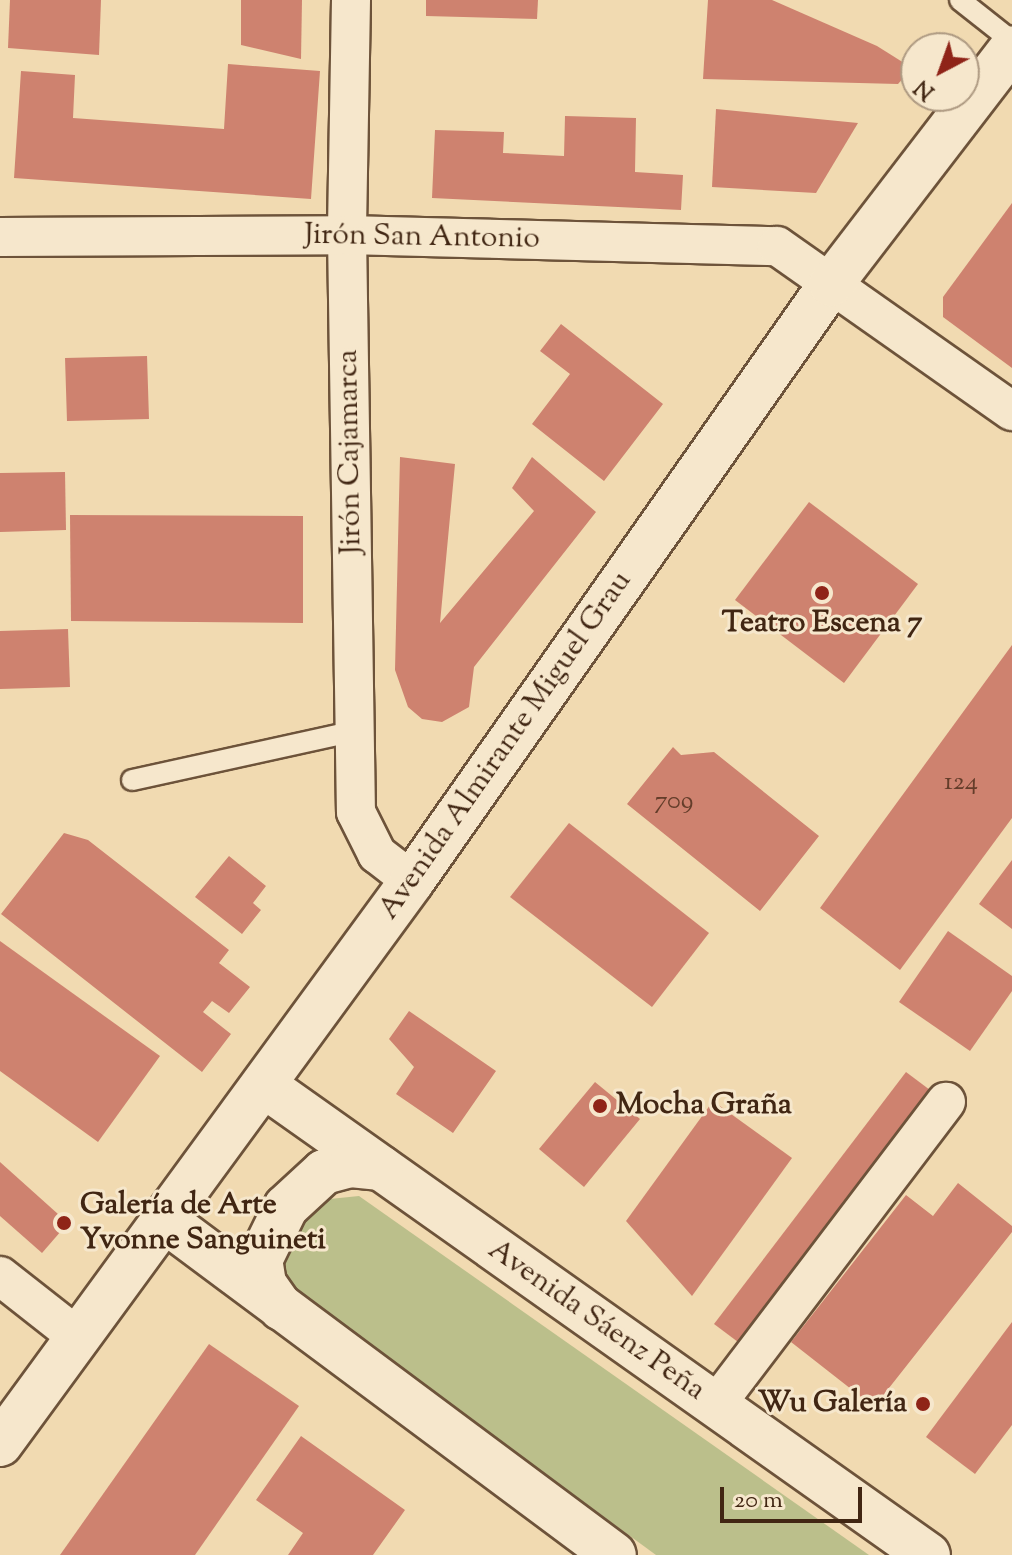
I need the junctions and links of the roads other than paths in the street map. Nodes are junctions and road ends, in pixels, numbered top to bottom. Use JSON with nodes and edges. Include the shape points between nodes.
{"nodes":[{"id":1,"x":351,"y":0,"type":"edge"},
{"id":2,"x":960,"y":0,"type":"edge"},
{"id":3,"x":1012,"y":41,"type":"edge"},
{"id":4,"x":1012,"y":48,"type":"edge"},
{"id":5,"x":347,"y":235,"type":"junction"},
{"id":6,"x":0,"y":237,"type":"edge"},
{"id":7,"x":831,"y":284,"type":"junction"},
{"id":8,"x":1012,"y":411,"type":"edge"},
{"id":9,"x":355,"y":731,"type":"junction"},
{"id":10,"x":132,"y":780,"type":"dead end"},
{"id":11,"x":412,"y":881,"type":"junction"},
{"id":12,"x":265,"y":1086,"type":"junction"},
{"id":13,"x":946,"y":1102,"type":"dead end"},
{"id":14,"x":381,"y":1168,"type":"junction"},
{"id":15,"x":167,"y":1222,"type":"junction"},
{"id":16,"x":0,"y":1276,"type":"edge"},
{"id":17,"x":281,"y":1308,"type":"junction"},
{"id":18,"x":79,"y":1338,"type":"junction"},
{"id":19,"x":715,"y":1406,"type":"junction"},
{"id":20,"x":0,"y":1444,"type":"edge"},
{"id":21,"x":614,"y":1555,"type":"edge"},
{"id":22,"x":928,"y":1555,"type":"edge"}],
"edges":[{"from":1,"to":5,"type":"street","name":"Jirón Cajamarca"},
{"from":2,"to":3,"type":"lane"},
{"from":4,"to":7,"type":"main road","name":"Avenida Almirante Miguel Grau"},
{"from":5,"to":6,"type":"street","name":"Jirón San Antonio"},
{"from":5,"to":7,"type":"street","name":"Jirón San Antonio","via":[[777,246]]},
{"from":5,"to":9,"type":"street","name":"Jirón Cajamarca"},
{"from":7,"to":8,"type":"street","name":"Jirón San Antonio"},
{"from":7,"to":11,"type":"main road","name":"Avenida Almirante Miguel Grau"},
{"from":9,"to":10,"type":"lane"},
{"from":9,"to":11,"type":"street","name":"Jirón Cajamarca","via":[[356,812],[377,854]]},
{"from":11,"to":12,"type":"main road","name":"Avenida Almirante Miguel Grau"},
{"from":12,"to":14,"type":"main road","name":"Avenida Sáenz Peña"},
{"from":12,"to":15,"type":"main road","name":"Avenida Almirante Miguel Grau"},
{"from":13,"to":19,"type":"street"},
{"from":14,"to":17,"type":"main road","via":[[351,1165],[324,1172],[286,1207],[260,1260],[264,1284]]},
{"from":14,"to":19,"type":"main road","name":"Avenida Sáenz Peña"},
{"from":15,"to":17,"type":"main road"},
{"from":15,"to":18,"type":"main road","name":"Avenida Almirante Miguel Grau"},
{"from":16,"to":18,"type":"street"},
{"from":17,"to":21,"type":"main road"},
{"from":18,"to":20,"type":"main road","name":"Avenida Almirante Miguel Grau"},
{"from":19,"to":22,"type":"main road","name":"Avenida Sáenz Peña"}]}
